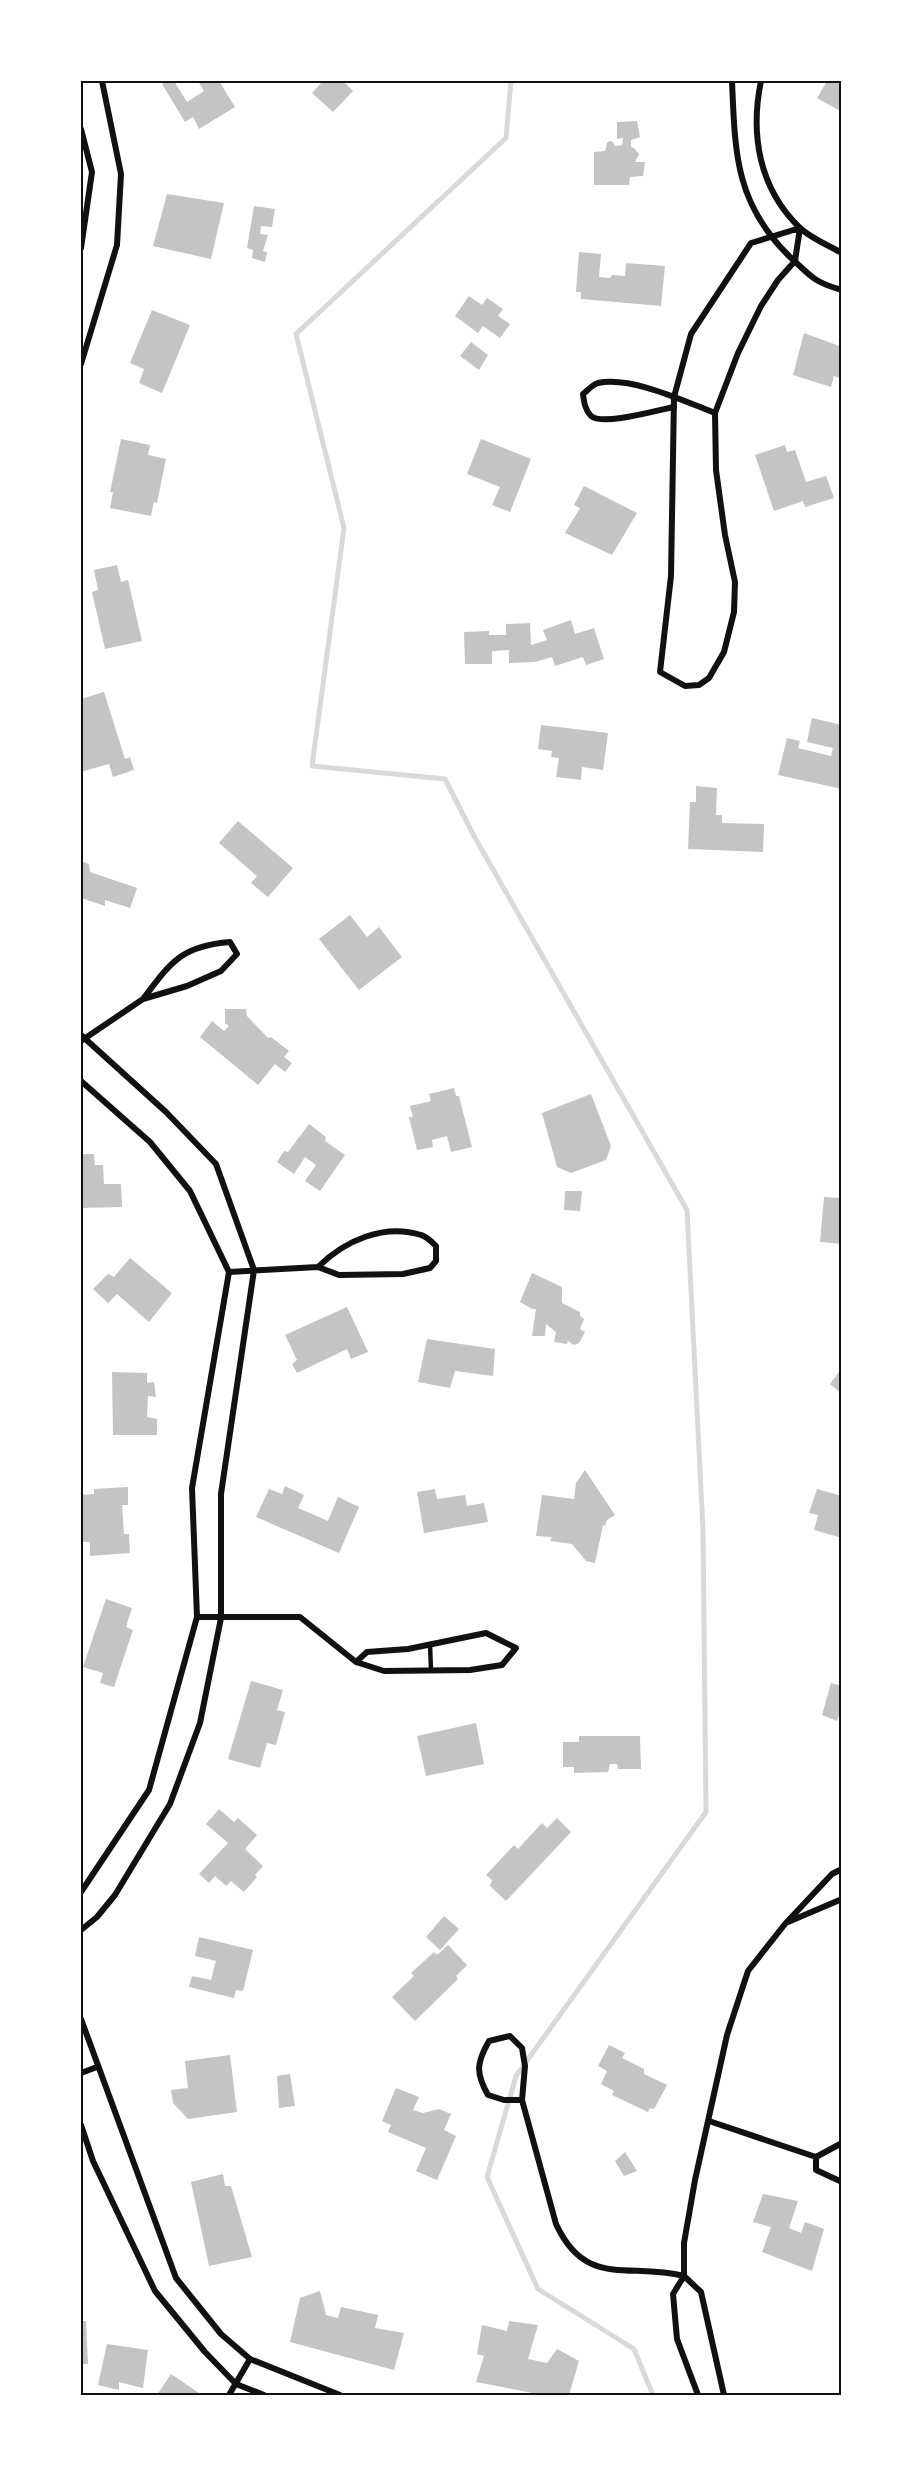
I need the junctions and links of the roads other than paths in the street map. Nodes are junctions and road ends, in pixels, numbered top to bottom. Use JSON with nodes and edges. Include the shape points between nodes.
{"nodes":[{"id":1,"x":102,"y":81,"type":"edge"},
{"id":2,"x":732,"y":81,"type":"edge"},
{"id":3,"x":761,"y":81,"type":"edge"},
{"id":4,"x":81,"y":129,"type":"edge"},
{"id":5,"x":800,"y":228,"type":"junction"},
{"id":6,"x":770,"y":237,"type":"junction"},
{"id":7,"x":81,"y":248,"type":"edge"},
{"id":8,"x":842,"y":253,"type":"edge"},
{"id":9,"x":795,"y":261,"type":"junction"},
{"id":10,"x":842,"y":290,"type":"edge"},
{"id":11,"x":81,"y":364,"type":"edge"},
{"id":12,"x":674,"y":397,"type":"junction"},
{"id":13,"x":674,"y":407,"type":"junction"},
{"id":14,"x":715,"y":413,"type":"junction"},
{"id":15,"x":143,"y":999,"type":"junction"},
{"id":16,"x":82,"y":1039,"type":"edge"},
{"id":17,"x":81,"y":1081,"type":"edge"},
{"id":18,"x":318,"y":1267,"type":"junction"},
{"id":19,"x":254,"y":1270,"type":"junction"},
{"id":20,"x":229,"y":1272,"type":"junction"},
{"id":21,"x":197,"y":1617,"type":"junction"},
{"id":22,"x":221,"y":1618,"type":"junction"},
{"id":23,"x":430,"y":1644,"type":"junction"},
{"id":24,"x":356,"y":1662,"type":"junction"},
{"id":25,"x":431,"y":1670,"type":"junction"},
{"id":26,"x":842,"y":1869,"type":"edge"},
{"id":27,"x":81,"y":1892,"type":"edge"},
{"id":28,"x":842,"y":1899,"type":"edge"},
{"id":29,"x":785,"y":1924,"type":"junction"},
{"id":30,"x":81,"y":1930,"type":"edge"},
{"id":31,"x":81,"y":2019,"type":"edge"},
{"id":32,"x":97,"y":2067,"type":"junction"},
{"id":33,"x":81,"y":2073,"type":"edge"},
{"id":34,"x":522,"y":2100,"type":"junction"},
{"id":35,"x":709,"y":2121,"type":"junction"},
{"id":36,"x":81,"y":2125,"type":"edge"},
{"id":37,"x":842,"y":2143,"type":"edge"},
{"id":38,"x":816,"y":2157,"type":"junction"},
{"id":39,"x":842,"y":2182,"type":"edge"},
{"id":40,"x":684,"y":2276,"type":"junction"},
{"id":41,"x":250,"y":2359,"type":"junction"},
{"id":42,"x":236,"y":2384,"type":"junction"},
{"id":43,"x":229,"y":2395,"type":"edge"},
{"id":44,"x":264,"y":2395,"type":"edge"},
{"id":45,"x":340,"y":2395,"type":"edge"},
{"id":46,"x":698,"y":2395,"type":"edge"},
{"id":47,"x":724,"y":2395,"type":"edge"}],
"edges":[{"from":1,"to":11,"type":"street","via":[[121,174],[117,244]]},
{"from":2,"to":6,"type":"street","via":[[734,137],[744,190]]},
{"from":3,"to":5,"type":"street","via":[[755,125],[761,166],[777,201]]},
{"from":4,"to":7,"type":"street","via":[[92,172]]},
{"from":5,"to":6,"type":"street"},
{"from":5,"to":8,"type":"street"},
{"from":5,"to":9,"type":"street"},
{"from":6,"to":9,"type":"street"},
{"from":6,"to":12,"type":"street","via":[[751,243],[691,334]]},
{"from":9,"to":10,"type":"street","via":[[817,283]]},
{"from":9,"to":14,"type":"street","via":[[760,306]]},
{"from":12,"to":13,"type":"street"},
{"from":12,"to":13,"type":"street","via":[[611,382],[595,384],[583,394],[592,417],[604,421]]},
{"from":12,"to":14,"type":"street"},
{"from":13,"to":14,"type":"street","via":[[671,576],[660,672],[685,686],[699,685],[710,678],[724,652],[734,612],[735,582],[716,470]]},
{"from":15,"to":15,"type":"street","via":[[221,971],[237,954],[230,942],[206,944],[177,956]]},
{"from":15,"to":16,"type":"street"},
{"from":16,"to":19,"type":"street","via":[[113,1062],[216,1164]]},
{"from":17,"to":20,"type":"street","via":[[150,1142],[190,1191]]},
{"from":18,"to":18,"type":"street","via":[[339,1275],[403,1274],[430,1268],[436,1260],[436,1246],[422,1235],[389,1232],[360,1238],[331,1254]]},
{"from":18,"to":19,"type":"street"},
{"from":19,"to":20,"type":"street"},
{"from":19,"to":22,"type":"street","via":[[221,1494]]},
{"from":20,"to":21,"type":"street","via":[[192,1488]]},
{"from":21,"to":22,"type":"street"},
{"from":21,"to":27,"type":"street","via":[[149,1790]]},
{"from":22,"to":24,"type":"street","via":[[300,1617]]},
{"from":22,"to":30,"type":"street","via":[[200,1723],[170,1804],[115,1895]]},
{"from":23,"to":24,"type":"street","via":[[367,1652]]},
{"from":23,"to":25,"type":"lane"},
{"from":23,"to":25,"type":"street","via":[[486,1633],[516,1648],[502,1665]]},
{"from":24,"to":25,"type":"street","via":[[384,1671]]},
{"from":26,"to":29,"type":"street","via":[[832,1874]]},
{"from":28,"to":29,"type":"street"},
{"from":29,"to":35,"type":"street","via":[[748,1971],[727,2035]]},
{"from":31,"to":32,"type":"street"},
{"from":32,"to":33,"type":"street"},
{"from":32,"to":41,"type":"street","via":[[176,2278],[221,2334]]},
{"from":34,"to":34,"type":"street","via":[[522,2048],[510,2036],[489,2041],[478,2060],[488,2095]]},
{"from":34,"to":40,"type":"street","via":[[564,2241],[593,2266]]},
{"from":35,"to":38,"type":"street"},
{"from":35,"to":40,"type":"street","via":[[684,2243]]},
{"from":36,"to":42,"type":"street","via":[[93,2161],[155,2291]]},
{"from":37,"to":38,"type":"street"},
{"from":38,"to":39,"type":"street","via":[[816,2170]]},
{"from":40,"to":46,"type":"street","via":[[673,2294],[677,2339]]},
{"from":40,"to":47,"type":"street","via":[[700,2292]]},
{"from":41,"to":42,"type":"street"},
{"from":41,"to":45,"type":"street"},
{"from":42,"to":43,"type":"street"},
{"from":42,"to":44,"type":"street"}]}
